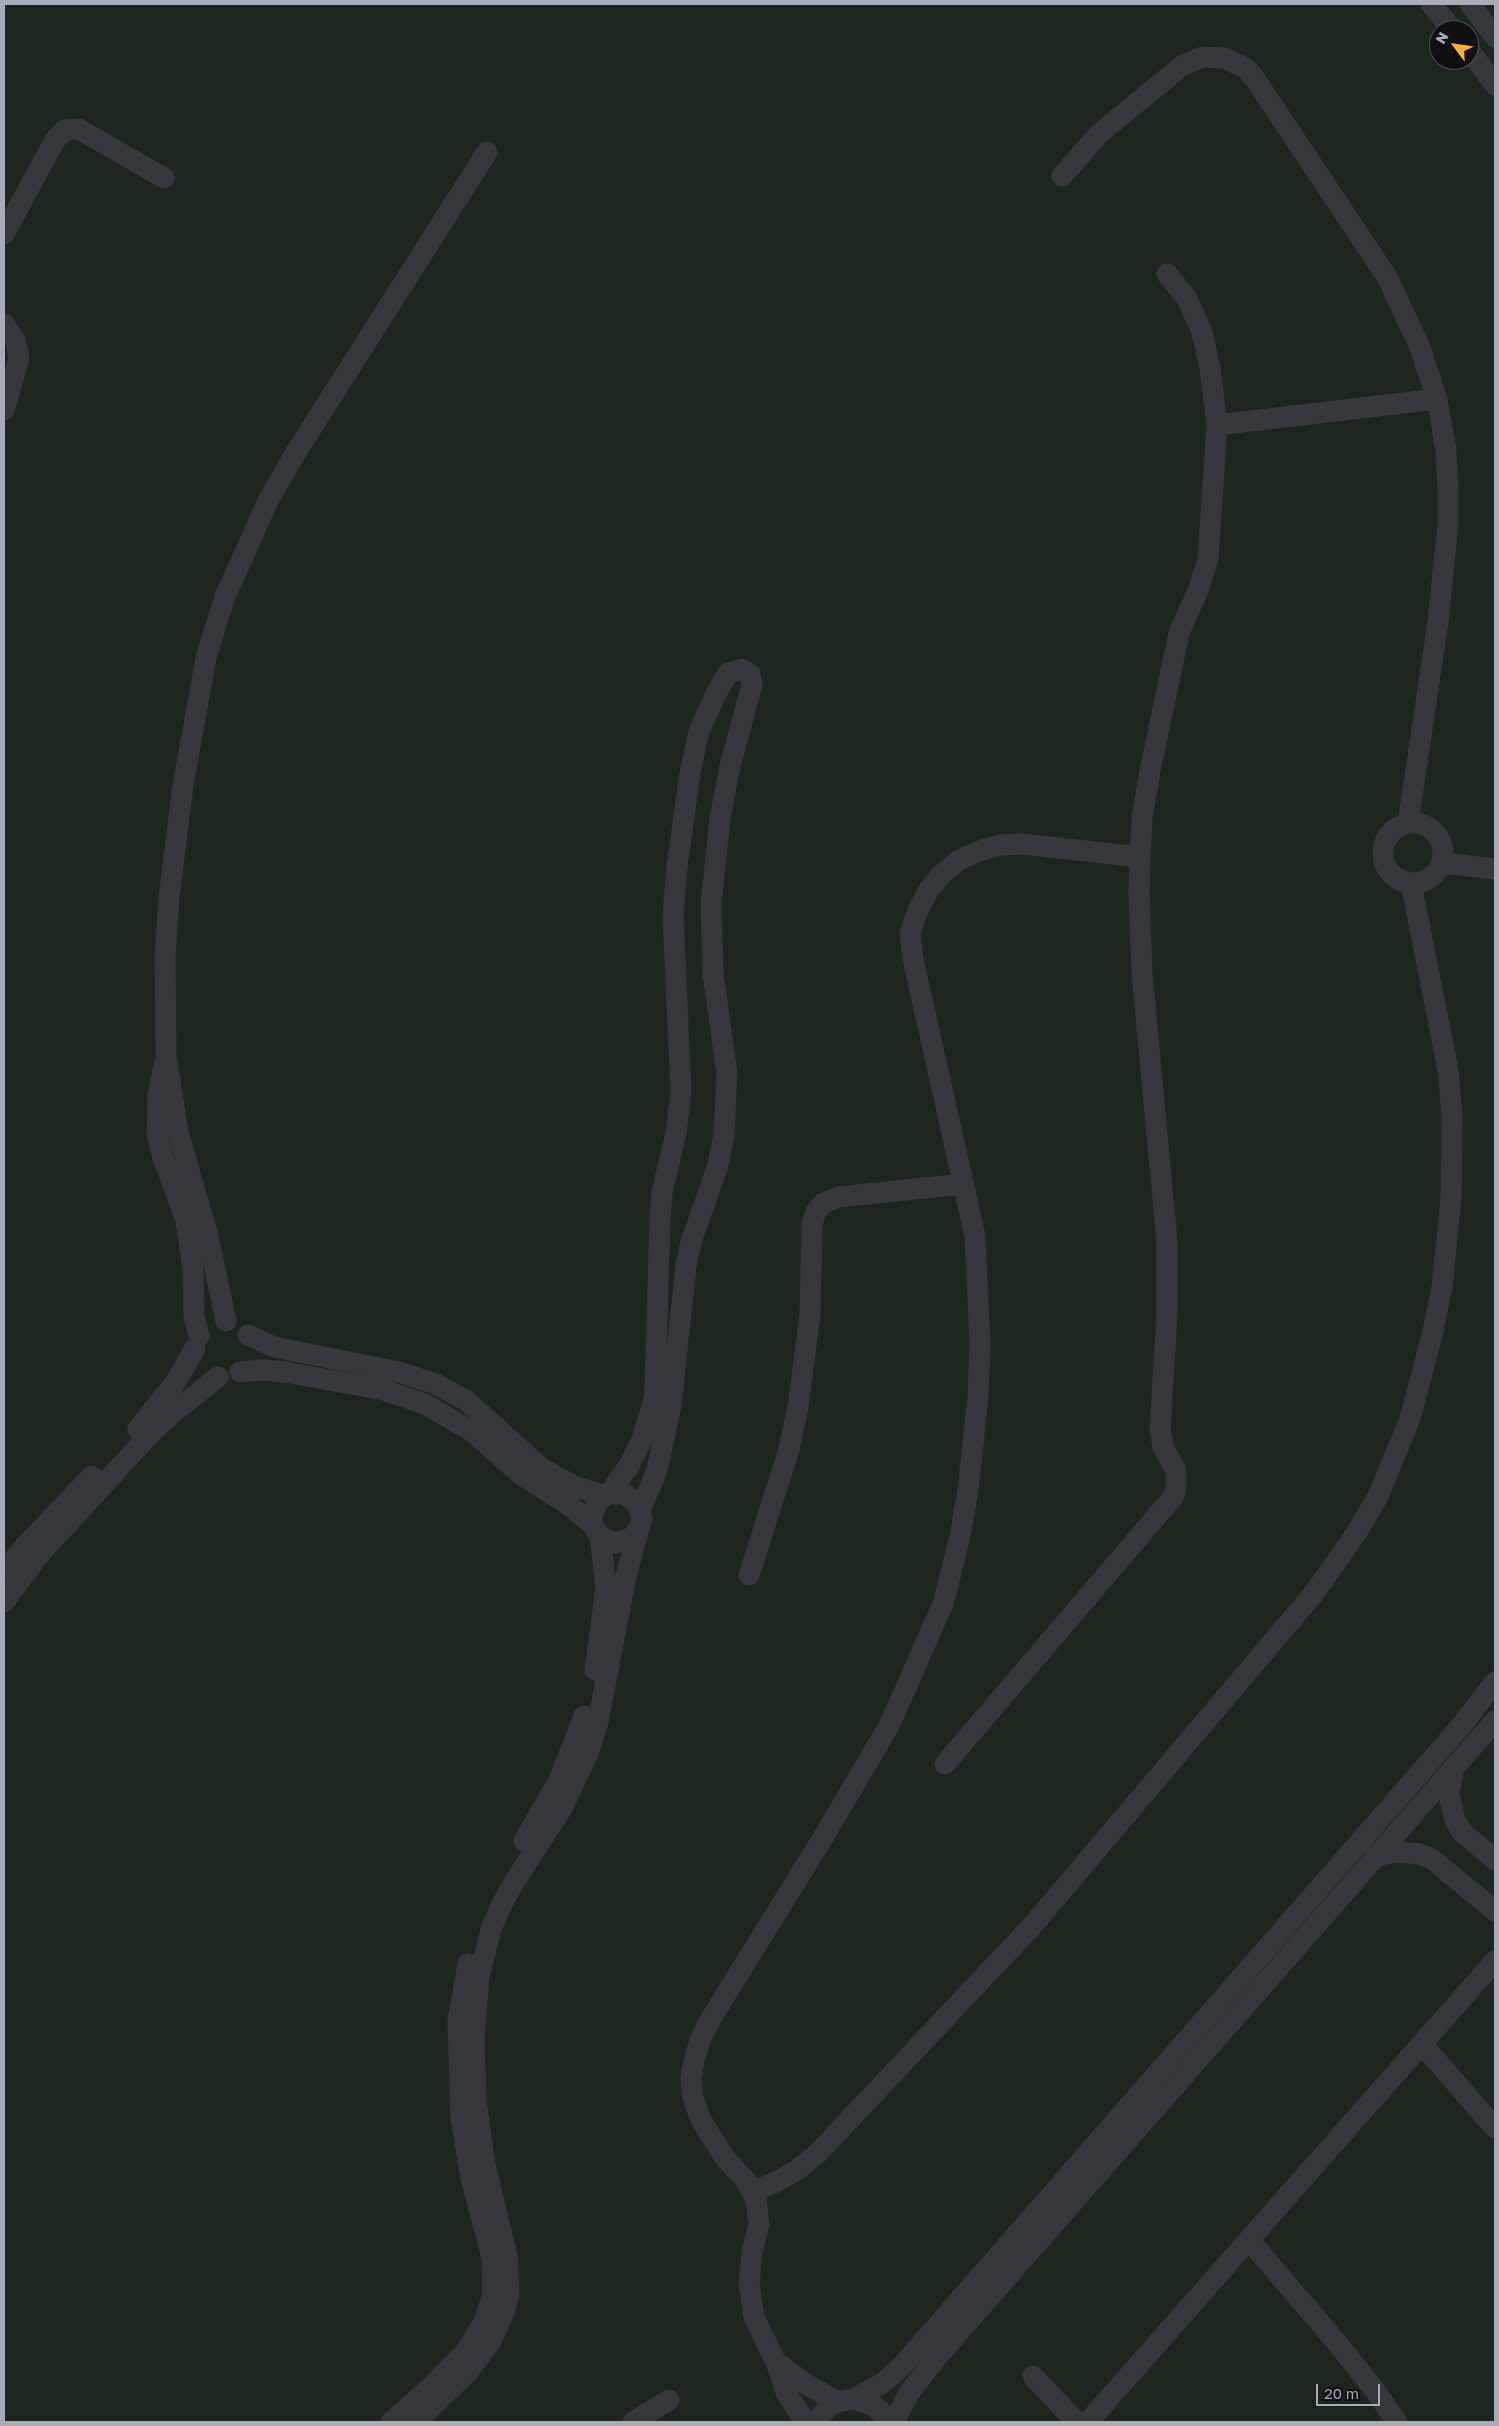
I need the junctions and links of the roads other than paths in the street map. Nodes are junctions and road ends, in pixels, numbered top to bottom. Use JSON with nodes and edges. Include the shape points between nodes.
{"nodes":[{"id":1,"x":1431,"y":4,"type":"edge"},
{"id":2,"x":1470,"y":4,"type":"edge"},
{"id":3,"x":1445,"y":20,"type":"edge"},
{"id":4,"x":1495,"y":37,"type":"edge"},
{"id":5,"x":1479,"y":63,"type":"edge"},
{"id":6,"x":1495,"y":85,"type":"edge"},
{"id":7,"x":487,"y":152,"type":"dead end"},
{"id":8,"x":1062,"y":176,"type":"dead end"},
{"id":9,"x":164,"y":178,"type":"dead end"},
{"id":10,"x":4,"y":234,"type":"edge"},
{"id":11,"x":1167,"y":274,"type":"dead end"},
{"id":12,"x":4,"y":324,"type":"edge"},
{"id":13,"x":1437,"y":399,"type":"junction"},
{"id":14,"x":4,"y":410,"type":"edge"},
{"id":15,"x":1217,"y":425,"type":"junction"},
{"id":16,"x":1408,"y":823,"type":"junction"},
{"id":17,"x":1140,"y":856,"type":"junction"},
{"id":18,"x":1442,"y":863,"type":"junction"},
{"id":19,"x":1495,"y":869,"type":"edge"},
{"id":20,"x":1411,"y":883,"type":"junction"},
{"id":21,"x":177,"y":1167,"type":"junction"},
{"id":22,"x":963,"y":1184,"type":"junction"},
{"id":23,"x":226,"y":1321,"type":"junction"},
{"id":24,"x":248,"y":1336,"type":"junction"},
{"id":25,"x":197,"y":1342,"type":"junction"},
{"id":26,"x":240,"y":1372,"type":"junction"},
{"id":27,"x":218,"y":1377,"type":"junction"},
{"id":28,"x":133,"y":1444,"type":"junction"},
{"id":29,"x":607,"y":1495,"type":"junction"},
{"id":30,"x":639,"y":1521,"type":"junction"},
{"id":31,"x":596,"y":1530,"type":"junction"},
{"id":32,"x":4,"y":1571,"type":"edge"},
{"id":33,"x":749,"y":1575,"type":"dead end"},
{"id":34,"x":4,"y":1602,"type":"edge"},
{"id":35,"x":1495,"y":1682,"type":"edge"},
{"id":36,"x":1495,"y":1721,"type":"edge"},
{"id":37,"x":945,"y":1764,"type":"dead end"},
{"id":38,"x":1454,"y":1767,"type":"junction"},
{"id":39,"x":1376,"y":1856,"type":"junction"},
{"id":40,"x":1495,"y":1860,"type":"edge"},
{"id":41,"x":1495,"y":1912,"type":"edge"},
{"id":42,"x":1495,"y":1961,"type":"edge"},
{"id":43,"x":1422,"y":2044,"type":"junction"},
{"id":44,"x":1495,"y":2128,"type":"edge"},
{"id":45,"x":752,"y":2192,"type":"junction"},
{"id":46,"x":1249,"y":2240,"type":"junction"},
{"id":47,"x":776,"y":2362,"type":"junction"},
{"id":48,"x":1034,"y":2376,"type":"dead end"},
{"id":49,"x":669,"y":2400,"type":"dead end"},
{"id":50,"x":846,"y":2400,"type":"junction"},
{"id":51,"x":391,"y":2422,"type":"edge"},
{"id":52,"x":416,"y":2422,"type":"edge"},
{"id":53,"x":633,"y":2422,"type":"edge"},
{"id":54,"x":805,"y":2422,"type":"edge"},
{"id":55,"x":816,"y":2422,"type":"edge"},
{"id":56,"x":888,"y":2422,"type":"edge"},
{"id":57,"x":894,"y":2422,"type":"edge"},
{"id":58,"x":1076,"y":2422,"type":"edge"},
{"id":59,"x":1088,"y":2422,"type":"edge"},
{"id":60,"x":1397,"y":2422,"type":"edge"}],
"edges":[{"from":1,"to":3,"type":"street"},
{"from":2,"to":4,"type":"street"},
{"from":5,"to":6,"type":"street"},
{"from":7,"to":21,"type":"street","via":[[293,456],[263,510],[224,599],[206,658],[194,719],[175,841],[165,956],[166,1055],[178,1132]]},
{"from":8,"to":13,"type":"street","via":[[1100,133],[1183,65],[1203,57],[1236,62],[1253,76],[1387,277],[1419,345]]},
{"from":9,"to":10,"type":"street","via":[[79,129],[65,130],[55,140]]},
{"from":11,"to":15,"type":"street","via":[[1186,297],[1202,332]]},
{"from":12,"to":14,"type":"street","via":[[18,350],[17,368]]},
{"from":13,"to":15,"type":"street"},
{"from":13,"to":16,"type":"street","via":[[1446,452],[1448,524],[1438,622]]},
{"from":15,"to":17,"type":"street","via":[[1208,559],[1179,633],[1150,772],[1142,818]]},
{"from":16,"to":18,"type":"street","via":[[1418,823],[1435,832],[1443,846]]},
{"from":16,"to":20,"type":"street","via":[[1391,832],[1386,841],[1384,860],[1394,876]]},
{"from":17,"to":22,"type":"street","via":[[1022,844],[1000,845],[959,860],[942,874],[925,897],[910,933],[912,950]]},
{"from":17,"to":37,"type":"street","via":[[1141,954],[1167,1242],[1167,1315],[1160,1428],[1163,1447],[1176,1471],[1176,1489],[1173,1497]]},
{"from":18,"to":19,"type":"street"},
{"from":18,"to":20,"type":"street","via":[[1427,880]]},
{"from":20,"to":45,"type":"street","via":[[1448,1070],[1452,1114],[1451,1199],[1443,1278],[1433,1331],[1410,1419],[1378,1496],[1315,1592],[1032,1926],[817,2154],[783,2178]]},
{"from":21,"to":23,"type":"street","via":[[208,1236]]},
{"from":21,"to":25,"type":"street","via":[[191,1245]]},
{"from":22,"to":33,"type":"street","via":[[838,1197],[822,1204],[816,1212],[812,1224],[810,1315],[798,1408]]},
{"from":22,"to":45,"type":"street","via":[[975,1236],[980,1343],[978,1396],[968,1490],[944,1602],[890,1724],[710,2020],[694,2060],[693,2098],[701,2120]]},
{"from":23,"to":24,"type":"street","via":[[235,1323]]},
{"from":23,"to":25,"type":"street","via":[[210,1324]]},
{"from":24,"to":26,"type":"street","via":[[252,1351]]},
{"from":24,"to":29,"type":"street","via":[[274,1347],[399,1372],[436,1384],[467,1401],[541,1468],[574,1486]]},
{"from":25,"to":27,"type":"street","via":[[199,1364]]},
{"from":25,"to":28,"type":"street"},
{"from":26,"to":27,"type":"street"},
{"from":26,"to":31,"type":"street","via":[[285,1372],[384,1390],[425,1404],[473,1432],[520,1474],[570,1506]]},
{"from":27,"to":28,"type":"street"},
{"from":28,"to":32,"type":"street","via":[[43,1527]]},
{"from":28,"to":34,"type":"street","via":[[38,1556]]},
{"from":29,"to":30,"type":"street","via":[[625,1494],[637,1504]]},
{"from":29,"to":30,"type":"street","via":[[630,1464],[642,1439],[655,1388],[661,1209],[681,1092],[673,915],[690,773],[710,704],[728,673],[742,669],[750,674],[752,684],[720,818],[711,904],[713,973],[727,1074],[724,1134],[718,1165],[686,1266],[671,1406],[657,1470]]},
{"from":29,"to":31,"type":"street","via":[[594,1508]]},
{"from":30,"to":31,"type":"street","via":[[632,1538],[615,1543]]},
{"from":30,"to":52,"type":"street","via":[[606,1690],[588,1753],[562,1808],[501,1906],[484,1952],[479,1977],[474,2038],[476,2102],[485,2165],[507,2256],[509,2292],[505,2310],[491,2340],[468,2372]]},
{"from":31,"to":51,"type":"street","via":[[606,1571],[605,1606],[594,1676],[579,1734],[560,1780],[483,1917],[461,1994],[458,2048],[461,2118],[471,2178],[492,2258],[494,2279],[490,2308],[466,2351]]},
{"from":35,"to":50,"type":"street","via":[[1462,1724],[902,2366],[883,2383]]},
{"from":36,"to":38,"type":"street"},
{"from":38,"to":39,"type":"street"},
{"from":38,"to":40,"type":"street","via":[[1449,1794],[1455,1820],[1462,1832]]},
{"from":39,"to":41,"type":"street","via":[[1397,1852],[1420,1854],[1439,1865]]},
{"from":39,"to":57,"type":"street","via":[[937,2357],[909,2393]]},
{"from":42,"to":43,"type":"street"},
{"from":43,"to":44,"type":"street"},
{"from":43,"to":46,"type":"street"},
{"from":45,"to":47,"type":"street","via":[[759,2224],[750,2267],[750,2298],[761,2334]]},
{"from":46,"to":59,"type":"street"},
{"from":46,"to":60,"type":"street","via":[[1374,2388]]},
{"from":47,"to":50,"type":"street","via":[[806,2384]]},
{"from":47,"to":54,"type":"street","via":[[786,2392]]},
{"from":48,"to":58,"type":"street"},
{"from":49,"to":53,"type":"street"},
{"from":50,"to":55,"type":"street","via":[[825,2410]]},
{"from":50,"to":56,"type":"street","via":[[873,2405]]}]}
